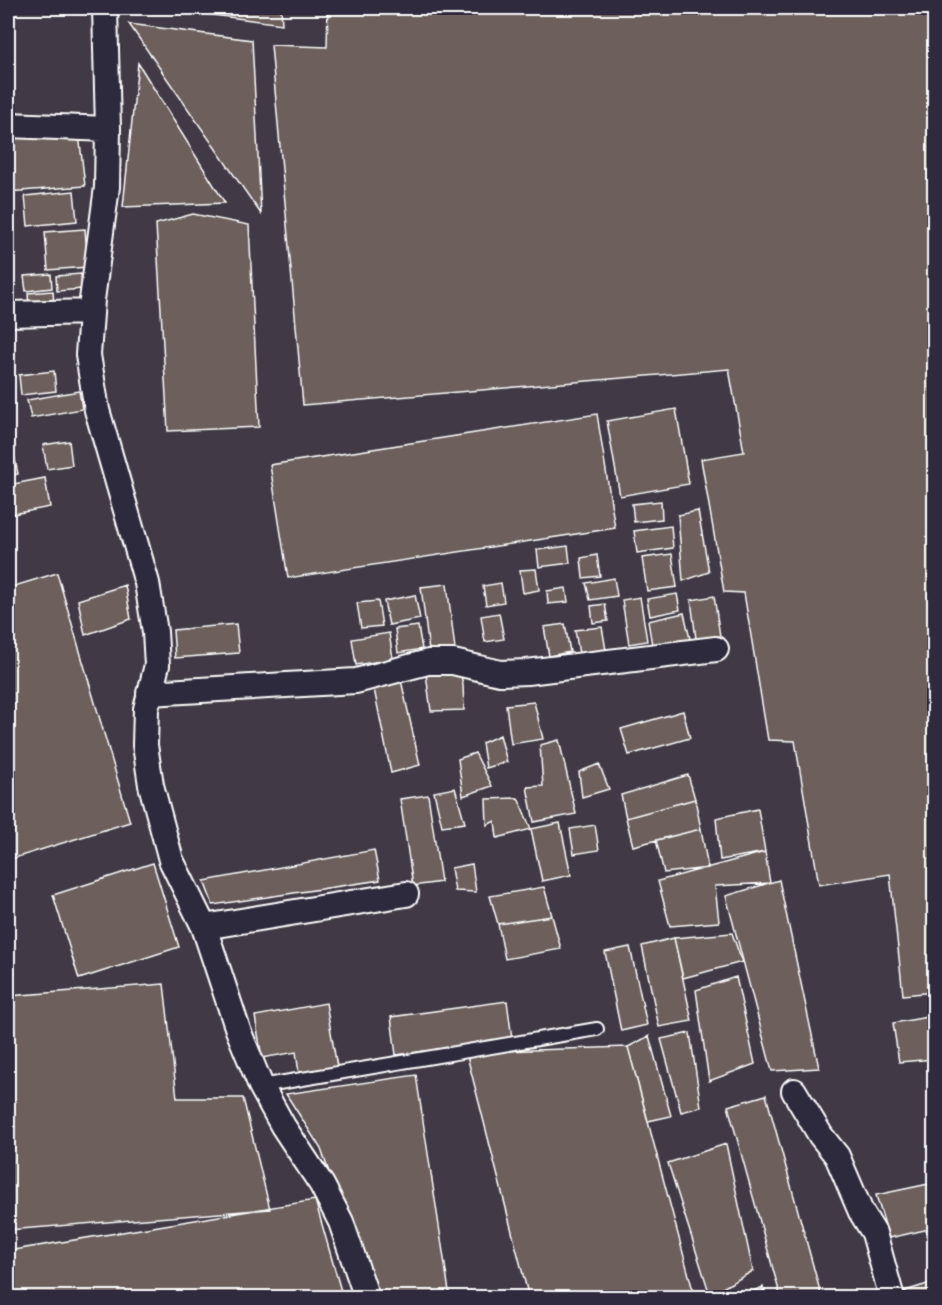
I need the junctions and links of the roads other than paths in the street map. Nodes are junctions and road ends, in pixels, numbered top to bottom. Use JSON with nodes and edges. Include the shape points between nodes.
{"nodes":[{"id":1,"x":105,"y":8,"type":"edge"},
{"id":2,"x":8,"y":125,"type":"edge"},
{"id":3,"x":108,"y":129,"type":"junction"},
{"id":4,"x":91,"y":312,"type":"junction"},
{"id":5,"x":8,"y":314,"type":"edge"},
{"id":6,"x":716,"y":649,"type":"dead end"},
{"id":7,"x":149,"y":693,"type":"junction"},
{"id":8,"x":406,"y":894,"type":"dead end"},
{"id":9,"x":204,"y":927,"type":"junction"},
{"id":10,"x":597,"y":1029,"type":"dead end"},
{"id":11,"x":261,"y":1086,"type":"junction"},
{"id":12,"x":794,"y":1091,"type":"dead end"},
{"id":13,"x":367,"y":1298,"type":"edge"},
{"id":14,"x":892,"y":1298,"type":"edge"}],
"edges":[{"from":1,"to":3,"type":"street"},
{"from":2,"to":3,"type":"street"},
{"from":3,"to":4,"type":"street","via":[[107,187]]},
{"from":4,"to":5,"type":"street"},
{"from":4,"to":7,"type":"street","via":[[88,355],[97,410],[147,583],[155,632],[157,665]]},
{"from":6,"to":7,"type":"street","via":[[527,672],[500,673],[453,662],[428,662],[356,681]]},
{"from":7,"to":9,"type":"street","via":[[145,745],[151,786],[171,860]]},
{"from":8,"to":9,"type":"street"},
{"from":9,"to":11,"type":"street"},
{"from":10,"to":11,"type":"lane"},
{"from":11,"to":13,"type":"street","via":[[341,1222]]},
{"from":12,"to":14,"type":"street","via":[[837,1156],[874,1233]]}]}
